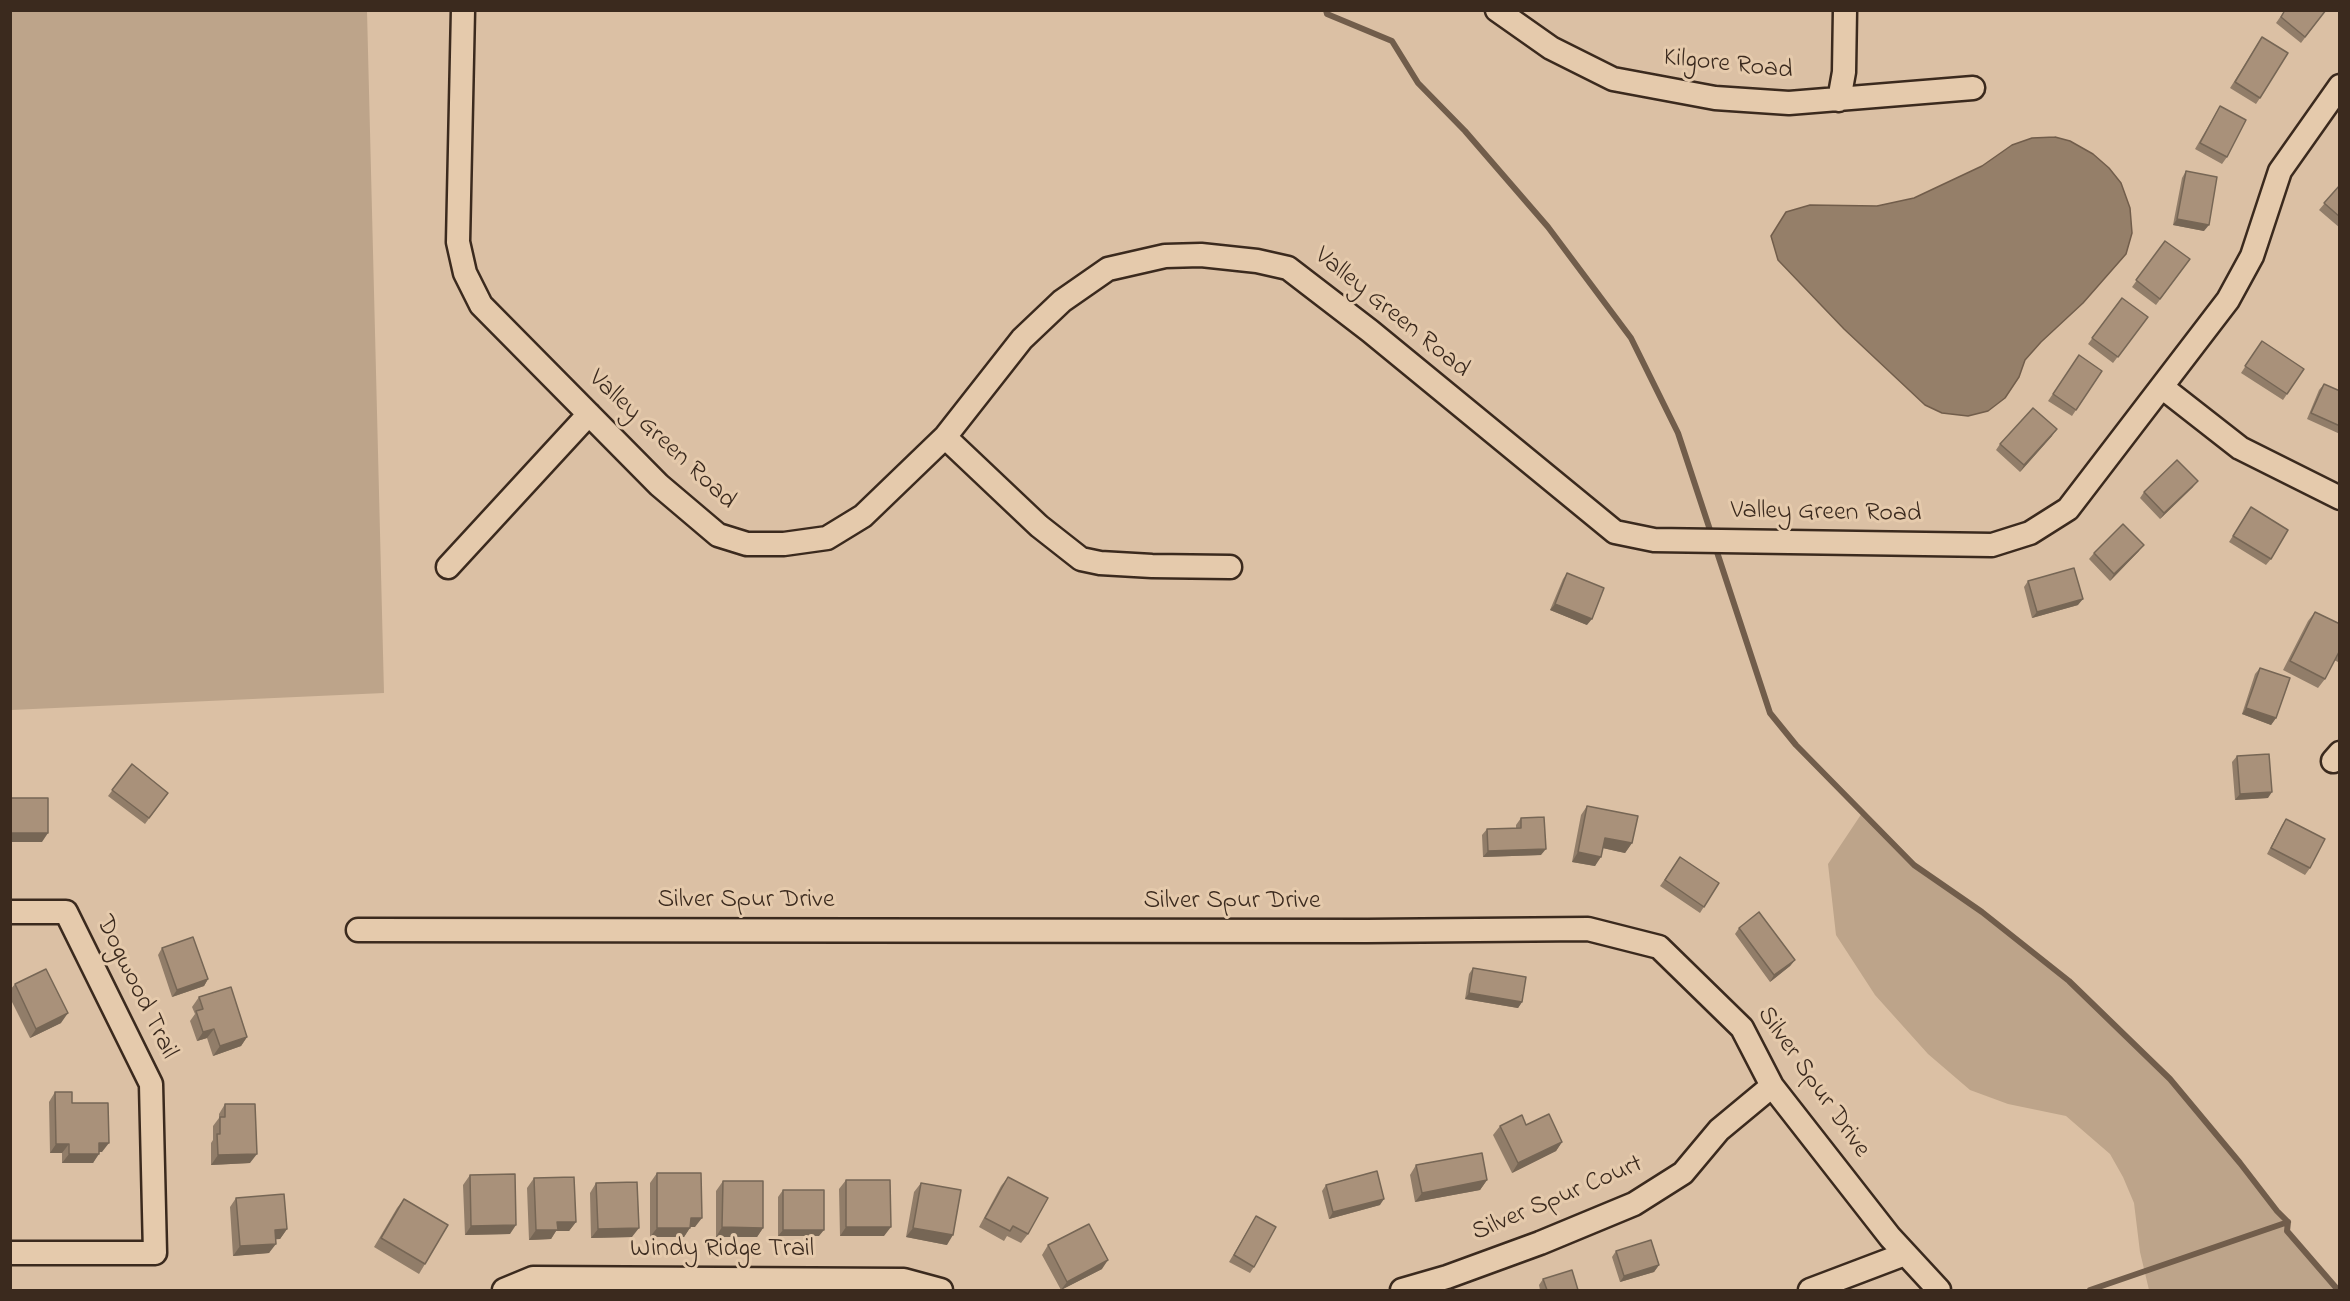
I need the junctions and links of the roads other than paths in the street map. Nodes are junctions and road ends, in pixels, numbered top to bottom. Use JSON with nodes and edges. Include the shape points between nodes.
{"nodes":[{"id":1,"x":463,"y":10,"type":"edge"},
{"id":2,"x":1497,"y":10,"type":"edge"},
{"id":3,"x":1845,"y":10,"type":"edge"},
{"id":4,"x":2340,"y":86,"type":"edge"},
{"id":5,"x":1973,"y":88,"type":"dead end"},
{"id":6,"x":1839,"y":100,"type":"junction"},
{"id":7,"x":2331,"y":117,"type":"edge"},
{"id":8,"x":2162,"y":387,"type":"junction"},
{"id":9,"x":589,"y":414,"type":"junction"},
{"id":10,"x":945,"y":437,"type":"junction"},
{"id":11,"x":2340,"y":498,"type":"edge"},
{"id":12,"x":448,"y":567,"type":"dead end"},
{"id":13,"x":1230,"y":567,"type":"dead end"},
{"id":14,"x":10,"y":912,"type":"edge"},
{"id":15,"x":358,"y":930,"type":"dead end"},
{"id":16,"x":1772,"y":1086,"type":"junction"},
{"id":17,"x":10,"y":1253,"type":"edge"},
{"id":18,"x":1905,"y":1254,"type":"junction"},
{"id":19,"x":504,"y":1290,"type":"edge"},
{"id":20,"x":941,"y":1290,"type":"edge"},
{"id":21,"x":1402,"y":1290,"type":"edge"},
{"id":22,"x":1810,"y":1290,"type":"edge"},
{"id":23,"x":1939,"y":1290,"type":"edge"}],
"edges":[{"from":1,"to":9,"type":"street","name":"Valley Green Road","via":[[458,242],[465,273],[481,305]]},
{"from":2,"to":6,"type":"street","name":"Kilgore Road","via":[[1551,48],[1613,80],[1715,98],[1789,103]]},
{"from":3,"to":6,"type":"street","via":[[1844,72]]},
{"from":4,"to":7,"type":"street","name":"Valley Green Road"},
{"from":5,"to":6,"type":"street","name":"Kilgore Road"},
{"from":7,"to":8,"type":"street","name":"Valley Green Road","via":[[2280,171],[2252,256],[2228,300]]},
{"from":8,"to":10,"type":"street","name":"Valley Green Road","via":[[2068,509],[2030,533],[1992,545],[1654,540],[1615,532],[1288,268],[1201,255],[1166,256],[1108,269],[1062,301],[1022,339]]},
{"from":8,"to":11,"type":"street","via":[[2240,448]]},
{"from":9,"to":10,"type":"street","name":"Valley Green Road","via":[[659,485],[718,535],[747,544],[827,538],[862,516]]},
{"from":9,"to":12,"type":"street"},
{"from":10,"to":13,"type":"street","via":[[1039,526],[1081,559],[1152,567]]},
{"from":14,"to":17,"type":"street","name":"Dogwood Trail","via":[[66,912],[151,1084],[155,1253]]},
{"from":15,"to":16,"type":"street","name":"Silver Spur Drive","via":[[1588,929],[1659,948],[1742,1028]]},
{"from":16,"to":18,"type":"street","name":"Silver Spur Drive"},
{"from":16,"to":21,"type":"street","name":"Silver Spur Court","via":[[1719,1130],[1683,1173],[1634,1204],[1540,1243]]},
{"from":18,"to":22,"type":"street"},
{"from":18,"to":23,"type":"street","name":"Silver Spur Drive"},
{"from":19,"to":20,"type":"street","name":"Windy Ridge Trail","via":[[533,1278],[904,1280]]}]}
